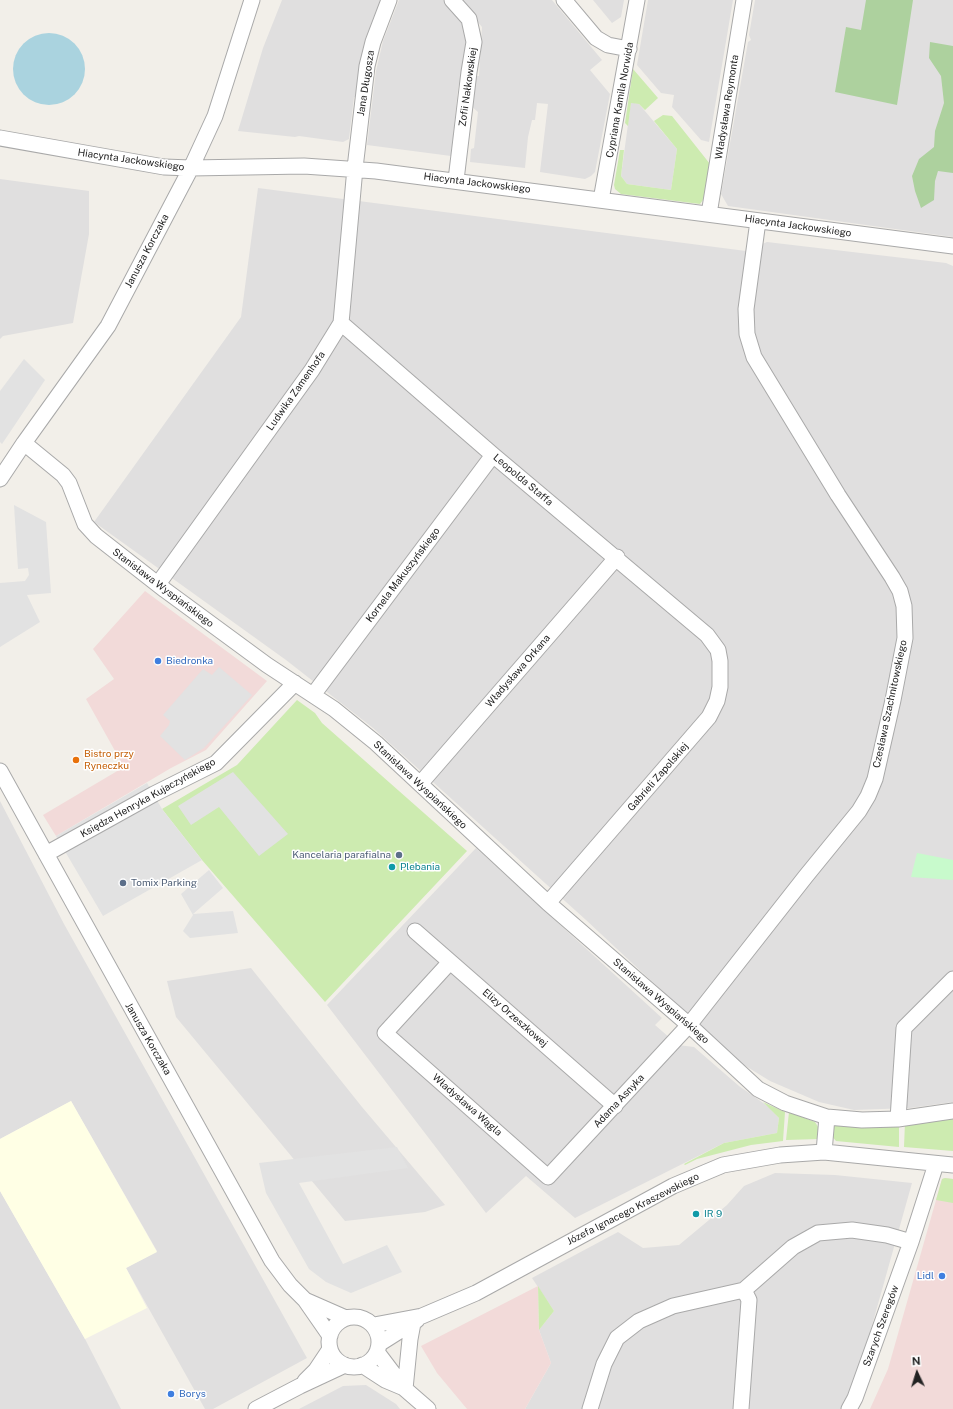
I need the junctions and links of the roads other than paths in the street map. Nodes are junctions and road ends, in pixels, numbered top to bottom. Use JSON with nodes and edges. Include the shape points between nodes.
{"nodes":[{"id":1,"x":252,"y":0,"type":"edge"},
{"id":2,"x":389,"y":0,"type":"edge"},
{"id":3,"x":452,"y":0,"type":"edge"},
{"id":4,"x":564,"y":0,"type":"edge"},
{"id":5,"x":637,"y":0,"type":"edge"},
{"id":6,"x":744,"y":0,"type":"edge"},
{"id":7,"x":629,"y":49,"type":"junction"},
{"id":8,"x":0,"y":138,"type":"edge"},
{"id":9,"x":191,"y":168,"type":"junction"},
{"id":10,"x":355,"y":168,"type":"junction"},
{"id":11,"x":456,"y":180,"type":"junction"},
{"id":12,"x":601,"y":200,"type":"junction"},
{"id":13,"x":709,"y":214,"type":"junction"},
{"id":14,"x":758,"y":220,"type":"junction"},
{"id":15,"x":953,"y":246,"type":"edge"},
{"id":16,"x":342,"y":323,"type":"junction"},
{"id":17,"x":24,"y":443,"type":"junction"},
{"id":18,"x":493,"y":455,"type":"junction"},
{"id":19,"x":0,"y":479,"type":"edge"},
{"id":20,"x":617,"y":557,"type":"junction"},
{"id":21,"x":158,"y":584,"type":"junction"},
{"id":22,"x":707,"y":635,"type":"joint"},
{"id":23,"x":295,"y":683,"type":"junction"},
{"id":24,"x":313,"y":695,"type":"junction"},
{"id":25,"x":0,"y":771,"type":"edge"},
{"id":26,"x":420,"y":784,"type":"junction"},
{"id":27,"x":46,"y":854,"type":"junction"},
{"id":28,"x":548,"y":903,"type":"junction"},
{"id":29,"x":415,"y":931,"type":"dead end"},
{"id":30,"x":450,"y":962,"type":"junction"},
{"id":31,"x":953,"y":979,"type":"edge"},
{"id":32,"x":689,"y":1025,"type":"junction"},
{"id":33,"x":615,"y":1106,"type":"junction"},
{"id":34,"x":953,"y":1111,"type":"edge"},
{"id":35,"x":827,"y":1117,"type":"junction"},
{"id":36,"x":898,"y":1119,"type":"junction"},
{"id":37,"x":824,"y":1152,"type":"junction"},
{"id":38,"x":936,"y":1164,"type":"junction"},
{"id":39,"x":953,"y":1165,"type":"edge"},
{"id":40,"x":548,"y":1177,"type":"joint"},
{"id":41,"x":911,"y":1242,"type":"junction"},
{"id":42,"x":744,"y":1290,"type":"junction"},
{"id":43,"x":306,"y":1300,"type":"junction"},
{"id":44,"x":346,"y":1318,"type":"junction"},
{"id":45,"x":418,"y":1320,"type":"junction"},
{"id":46,"x":374,"y":1325,"type":"junction"},
{"id":47,"x":330,"y":1343,"type":"junction"},
{"id":48,"x":378,"y":1348,"type":"junction"},
{"id":49,"x":345,"y":1365,"type":"junction"},
{"id":50,"x":362,"y":1365,"type":"junction"},
{"id":51,"x":300,"y":1386,"type":"junction"},
{"id":52,"x":405,"y":1389,"type":"junction"},
{"id":53,"x":256,"y":1409,"type":"edge"},
{"id":54,"x":428,"y":1409,"type":"edge"},
{"id":55,"x":590,"y":1409,"type":"edge"},
{"id":56,"x":741,"y":1409,"type":"edge"},
{"id":57,"x":849,"y":1409,"type":"edge"}],
"edges":[{"from":1,"to":9,"type":"street","name":"Janusza Korczaka","via":[[220,102]]},
{"from":2,"to":10,"type":"street","name":"Jana Długosza","via":[[367,66]]},
{"from":3,"to":11,"type":"street","name":"Zofii Nałkowskiej","via":[[468,19],[474,42]]},
{"from":4,"to":7,"type":"street","via":[[596,38],[608,45]]},
{"from":5,"to":7,"type":"street","name":"Cypriana Kamila Norwida"},
{"from":6,"to":13,"type":"street","name":"Władysława Reymonta"},
{"from":7,"to":12,"type":"street","name":"Cypriana Kamila Norwida"},
{"from":8,"to":9,"type":"street","name":"Hiacynta Jackowskiego","via":[[160,166]]},
{"from":9,"to":10,"type":"street","name":"Hiacynta Jackowskiego"},
{"from":9,"to":17,"type":"street","name":"Janusza Korczaka","via":[[108,326]]},
{"from":10,"to":11,"type":"street","name":"Hiacynta Jackowskiego"},
{"from":10,"to":16,"type":"street","name":"Ludwika Zamenhofa"},
{"from":11,"to":12,"type":"street","name":"Hiacynta Jackowskiego"},
{"from":12,"to":13,"type":"street","name":"Hiacynta Jackowskiego"},
{"from":13,"to":14,"type":"street","name":"Hiacynta Jackowskiego"},
{"from":14,"to":15,"type":"street","name":"Hiacynta Jackowskiego"},
{"from":14,"to":32,"type":"street","name":"Czesława Szachnitowskiego","via":[[746,309],[747,334],[754,357],[838,495],[900,590],[904,606],[905,638],[894,700],[875,779],[860,811]]},
{"from":16,"to":18,"type":"street","name":"Leopolda Staffa"},
{"from":16,"to":21,"type":"street","name":"Ludwika Zamenhofa","via":[[312,370]]},
{"from":17,"to":19,"type":"street","name":"Janusza Korczaka"},
{"from":17,"to":21,"type":"street","name":"Stanisława Wyspiańskiego","via":[[63,475],[69,483],[85,524],[96,536]]},
{"from":18,"to":20,"type":"street","name":"Leopolda Staffa"},
{"from":18,"to":24,"type":"street","name":"Kornela Makuszyńskiego"},
{"from":20,"to":22,"type":"street","name":"Leopolda Staffa"},
{"from":20,"to":26,"type":"street","name":"Władysława Orkana"},
{"from":21,"to":23,"type":"street","name":"Stanisława Wyspiańskiego"},
{"from":22,"to":28,"type":"street","name":"Gabrieli Zapolskiej","via":[[718,650],[721,671],[717,702],[709,717]]},
{"from":23,"to":24,"type":"street","name":"Stanisława Wyspiańskiego"},
{"from":23,"to":27,"type":"street","name":"Księdza Henryka Kujaczyńskiego","via":[[216,763]]},
{"from":24,"to":26,"type":"street","name":"Stanisława Wyspiańskiego","via":[[376,743]]},
{"from":25,"to":27,"type":"street","name":"Janusza Korczaka"},
{"from":26,"to":28,"type":"street","name":"Stanisława Wyspiańskiego"},
{"from":27,"to":43,"type":"street","name":"Janusza Korczaka","via":[[272,1261],[290,1285]]},
{"from":28,"to":32,"type":"street","name":"Stanisława Wyspiańskiego"},
{"from":29,"to":30,"type":"street","name":"Elizy Orzeszkowej"},
{"from":30,"to":33,"type":"street","name":"Elizy Orzeszkowej"},
{"from":30,"to":40,"type":"street","name":"Władysława Wągla","via":[[385,1033]]},
{"from":31,"to":36,"type":"street","via":[[904,1028]]},
{"from":32,"to":33,"type":"street","name":"Adama Asnyka"},
{"from":32,"to":35,"type":"street","name":"Stanisława Wyspiańskiego","via":[[758,1089],[785,1103]]},
{"from":33,"to":40,"type":"street","name":"Adama Asnyka"},
{"from":34,"to":36,"type":"street","name":"Stanisława Wyspiańskiego"},
{"from":35,"to":36,"type":"street","name":"Stanisława Wyspiańskiego","via":[[862,1120]]},
{"from":35,"to":37,"type":"street"},
{"from":37,"to":38,"type":"street","name":"Józefa Ignacego Kraszewskiego"},
{"from":37,"to":45,"type":"street","name":"Józefa Ignacego Kraszewskiego","via":[[752,1159],[723,1165],[695,1176],[496,1283]]},
{"from":38,"to":39,"type":"street","name":"Józefa Ignacego Kraszewskiego"},
{"from":38,"to":41,"type":"street","name":"Szarych Szeregów"},
{"from":41,"to":42,"type":"street","via":[[887,1235],[852,1230],[818,1233],[793,1247]]},
{"from":41,"to":57,"type":"street","name":"Szarych Szeregów"},
{"from":42,"to":55,"type":"street","via":[[673,1306],[639,1321],[616,1338],[604,1364]]},
{"from":42,"to":56,"type":"street","via":[[749,1300]]},
{"from":43,"to":44,"type":"street","name":"Janusza Korczaka"},
{"from":43,"to":47,"type":"street","name":"Janusza Korczaka"},
{"from":44,"to":46,"type":"street","via":[[361,1317]]},
{"from":44,"to":47,"type":"street","via":[[333,1328]]},
{"from":45,"to":46,"type":"street","name":"Józefa Ignacego Kraszewskiego"},
{"from":45,"to":48,"type":"street","name":"Józefa Ignacego Kraszewskiego"},
{"from":45,"to":52,"type":"street","via":[[410,1339]]},
{"from":46,"to":48,"type":"street"},
{"from":47,"to":49,"type":"street","via":[[339,1362]]},
{"from":47,"to":51,"type":"street","via":[[316,1370]]},
{"from":48,"to":50,"type":"street","via":[[369,1362]]},
{"from":48,"to":52,"type":"street"},
{"from":49,"to":50,"type":"street"},
{"from":49,"to":51,"type":"street"},
{"from":50,"to":52,"type":"street"},
{"from":51,"to":53,"type":"street"},
{"from":52,"to":54,"type":"street"}]}
